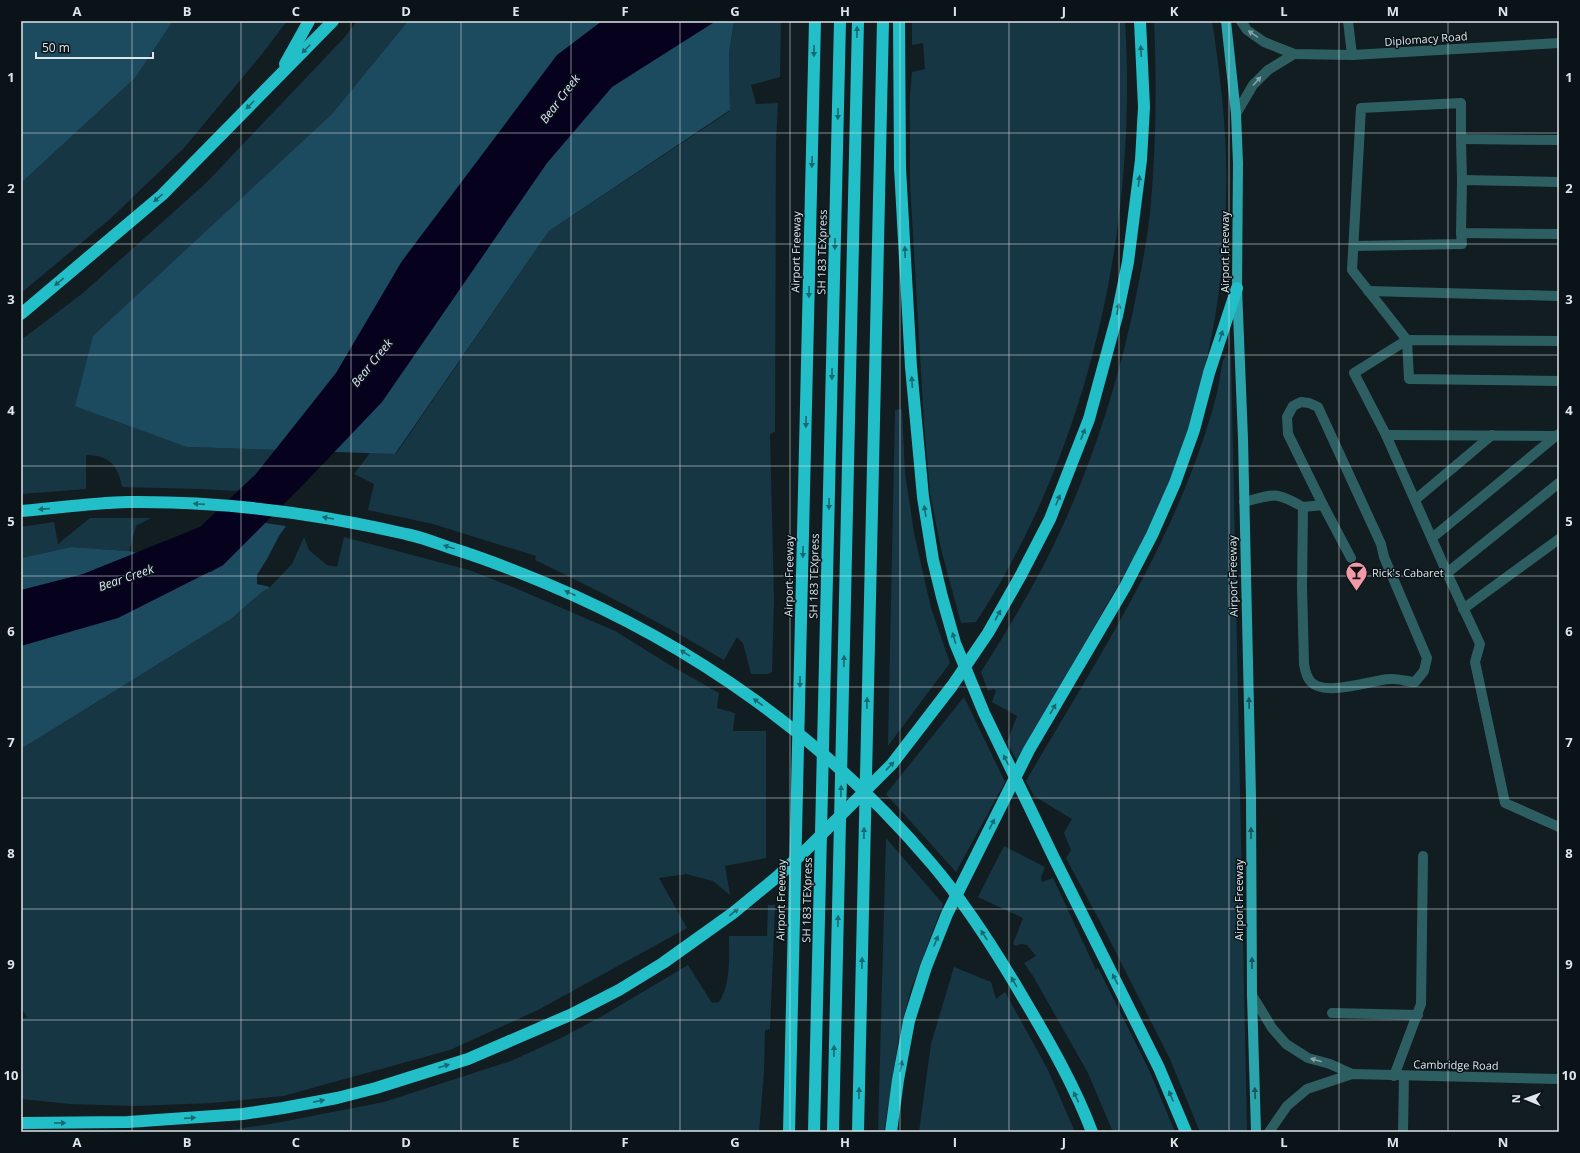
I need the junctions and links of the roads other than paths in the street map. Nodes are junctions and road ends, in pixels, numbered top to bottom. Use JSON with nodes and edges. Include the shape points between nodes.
{"nodes":[{"id":1,"x":308,"y":21,"type":"edge"},
{"id":2,"x":333,"y":21,"type":"edge"},
{"id":3,"x":815,"y":21,"type":"edge"},
{"id":4,"x":840,"y":21,"type":"edge"},
{"id":5,"x":858,"y":21,"type":"edge"},
{"id":6,"x":883,"y":21,"type":"edge"},
{"id":7,"x":899,"y":21,"type":"edge"},
{"id":8,"x":1140,"y":21,"type":"edge"},
{"id":9,"x":1226,"y":21,"type":"edge"},
{"id":10,"x":1241,"y":21,"type":"edge"},
{"id":11,"x":1348,"y":21,"type":"edge"},
{"id":12,"x":1559,"y":43,"type":"edge"},
{"id":13,"x":1294,"y":54,"type":"junction"},
{"id":14,"x":1352,"y":55,"type":"junction"},
{"id":15,"x":277,"y":78,"type":"junction"},
{"id":16,"x":1236,"y":114,"type":"junction"},
{"id":17,"x":1461,"y":139,"type":"junction"},
{"id":18,"x":1559,"y":140,"type":"edge"},
{"id":19,"x":1462,"y":180,"type":"junction"},
{"id":20,"x":1559,"y":182,"type":"edge"},
{"id":21,"x":1461,"y":233,"type":"junction"},
{"id":22,"x":1559,"y":234,"type":"edge"},
{"id":23,"x":1354,"y":246,"type":"junction"},
{"id":24,"x":1237,"y":288,"type":"junction"},
{"id":25,"x":1368,"y":291,"type":"junction"},
{"id":26,"x":1559,"y":296,"type":"edge"},
{"id":27,"x":21,"y":314,"type":"edge"},
{"id":28,"x":1407,"y":340,"type":"junction"},
{"id":29,"x":1559,"y":341,"type":"edge"},
{"id":30,"x":1559,"y":381,"type":"edge"},
{"id":31,"x":1386,"y":435,"type":"junction"},
{"id":32,"x":1492,"y":435,"type":"junction"},
{"id":33,"x":1558,"y":435,"type":"edge"},
{"id":34,"x":1559,"y":483,"type":"edge"},
{"id":35,"x":1415,"y":500,"type":"junction"},
{"id":36,"x":1244,"y":502,"type":"junction"},
{"id":37,"x":1323,"y":505,"type":"junction"},
{"id":38,"x":1303,"y":507,"type":"junction"},
{"id":39,"x":21,"y":511,"type":"edge"},
{"id":40,"x":1432,"y":538,"type":"junction"},
{"id":41,"x":1559,"y":539,"type":"edge"},
{"id":42,"x":1350,"y":558,"type":"dead end"},
{"id":43,"x":1447,"y":573,"type":"junction"},
{"id":44,"x":1463,"y":609,"type":"junction"},
{"id":45,"x":1559,"y":827,"type":"edge"},
{"id":46,"x":1423,"y":856,"type":"dead end"},
{"id":47,"x":1252,"y":995,"type":"junction"},
{"id":48,"x":1332,"y":1013,"type":"dead end"},
{"id":49,"x":1418,"y":1014,"type":"junction"},
{"id":50,"x":1352,"y":1074,"type":"junction"},
{"id":51,"x":1399,"y":1076,"type":"junction"},
{"id":52,"x":1559,"y":1079,"type":"edge"},
{"id":53,"x":790,"y":1093,"type":"junction"},
{"id":54,"x":21,"y":1123,"type":"edge"},
{"id":55,"x":780,"y":1132,"type":"edge"},
{"id":56,"x":789,"y":1132,"type":"edge"},
{"id":57,"x":814,"y":1132,"type":"edge"},
{"id":58,"x":832,"y":1132,"type":"edge"},
{"id":59,"x":858,"y":1132,"type":"edge"},
{"id":60,"x":891,"y":1132,"type":"edge"},
{"id":61,"x":1092,"y":1132,"type":"edge"},
{"id":62,"x":1186,"y":1132,"type":"edge"},
{"id":63,"x":1256,"y":1132,"type":"edge"},
{"id":64,"x":1269,"y":1132,"type":"edge"},
{"id":65,"x":1403,"y":1132,"type":"edge"}],
"edges":[{"from":1,"to":15,"type":"highway"},
{"from":2,"to":15,"type":"highway","one_way":true},
{"from":3,"to":53,"type":"highway","name":"Airport Freeway","one_way":true},
{"from":4,"to":57,"type":"highway","name":"SH 183 TEXpress","one_way":true},
{"from":58,"to":5,"type":"highway","one_way":true},
{"from":59,"to":6,"type":"highway","one_way":true},
{"from":62,"to":7,"type":"highway","one_way":true,"via":[[1159,1068],[984,713],[955,643],[942,597],[923,497],[911,367],[900,168]]},
{"from":54,"to":8,"type":"highway","one_way":true,"via":[[128,1122],[243,1114],[336,1098],[468,1059],[570,1015],[619,990],[703,936],[778,876],[807,849],[892,764],[952,686],[988,633],[1050,519],[1089,419],[1117,316],[1128,262],[1141,160],[1144,107]]},
{"from":9,"to":16,"type":"main road","name":"Airport Freeway"},
{"from":13,"to":10,"type":"street","name":"Diplomacy Road","one_way":true,"via":[[1264,42],[1247,30]]},
{"from":11,"to":14,"type":"street"},
{"from":12,"to":14,"type":"street","name":"Diplomacy Road"},
{"from":13,"to":14,"type":"street","name":"Diplomacy Road"},
{"from":16,"to":13,"type":"street","one_way":true,"via":[[1253,85],[1268,70]]},
{"from":15,"to":27,"type":"highway","one_way":true,"via":[[162,195]]},
{"from":16,"to":24,"type":"main road","name":"Airport Freeway"},
{"from":17,"to":18,"type":"street"},
{"from":17,"to":19,"type":"street"},
{"from":17,"to":23,"type":"street","via":[[1461,103],[1361,108]]},
{"from":19,"to":20,"type":"street"},
{"from":19,"to":21,"type":"street"},
{"from":21,"to":22,"type":"street"},
{"from":21,"to":23,"type":"street","via":[[1462,244]]},
{"from":23,"to":25,"type":"street","via":[[1352,270]]},
{"from":24,"to":36,"type":"main road","name":"Airport Freeway"},
{"from":60,"to":24,"type":"highway","one_way":true,"via":[[909,1021],[926,967],[947,914],[1029,750],[1125,588],[1152,535],[1175,483],[1194,430],[1209,373]]},
{"from":25,"to":26,"type":"street"},
{"from":25,"to":28,"type":"street"},
{"from":28,"to":29,"type":"street"},
{"from":28,"to":30,"type":"street","via":[[1409,379]]},
{"from":28,"to":31,"type":"street","via":[[1354,373]]},
{"from":31,"to":32,"type":"street"},
{"from":31,"to":35,"type":"street"},
{"from":32,"to":33,"type":"street"},
{"from":32,"to":35,"type":"street"},
{"from":33,"to":40,"type":"street"},
{"from":34,"to":43,"type":"street"},
{"from":35,"to":40,"type":"street"},
{"from":36,"to":38,"type":"street","via":[[1273,495],[1284,497]]},
{"from":47,"to":36,"type":"main road","name":"Airport Freeway","one_way":true,"via":[[1251,797]]},
{"from":37,"to":38,"type":"street"},
{"from":37,"to":38,"type":"street","via":[[1288,434],[1287,417],[1293,406],[1301,402],[1318,407],[1381,544],[1384,557],[1427,658],[1424,671],[1415,682],[1392,679],[1344,688],[1323,687],[1311,682],[1304,664]]},
{"from":37,"to":42,"type":"street"},
{"from":61,"to":39,"type":"highway","one_way":true,"via":[[1050,1042],[1006,967],[974,918],[932,864],[885,812],[827,757],[779,717],[719,674],[662,639],[565,591],[522,573],[410,534],[366,525],[269,510],[195,503],[126,502]]},
{"from":40,"to":43,"type":"street"},
{"from":41,"to":44,"type":"street"},
{"from":43,"to":44,"type":"street"},
{"from":44,"to":45,"type":"street","via":[[1480,644],[1475,662],[1505,803]]},
{"from":46,"to":49,"type":"street","via":[[1421,1004]]},
{"from":50,"to":47,"type":"street","name":"Cambridge Road","one_way":true,"via":[[1308,1058],[1286,1044],[1272,1028]]},
{"from":63,"to":47,"type":"main road","name":"Airport Freeway","one_way":true},
{"from":48,"to":49,"type":"street"},
{"from":49,"to":51,"type":"street"},
{"from":50,"to":51,"type":"street","name":"Cambridge Road"},
{"from":50,"to":64,"type":"street","name":"Cambridge Road","via":[[1307,1089],[1287,1106]]},
{"from":51,"to":52,"type":"street","name":"Cambridge Road"},
{"from":51,"to":65,"type":"street"},
{"from":53,"to":55,"type":"highway"},
{"from":53,"to":56,"type":"highway","name":"Airport Freeway"}]}
